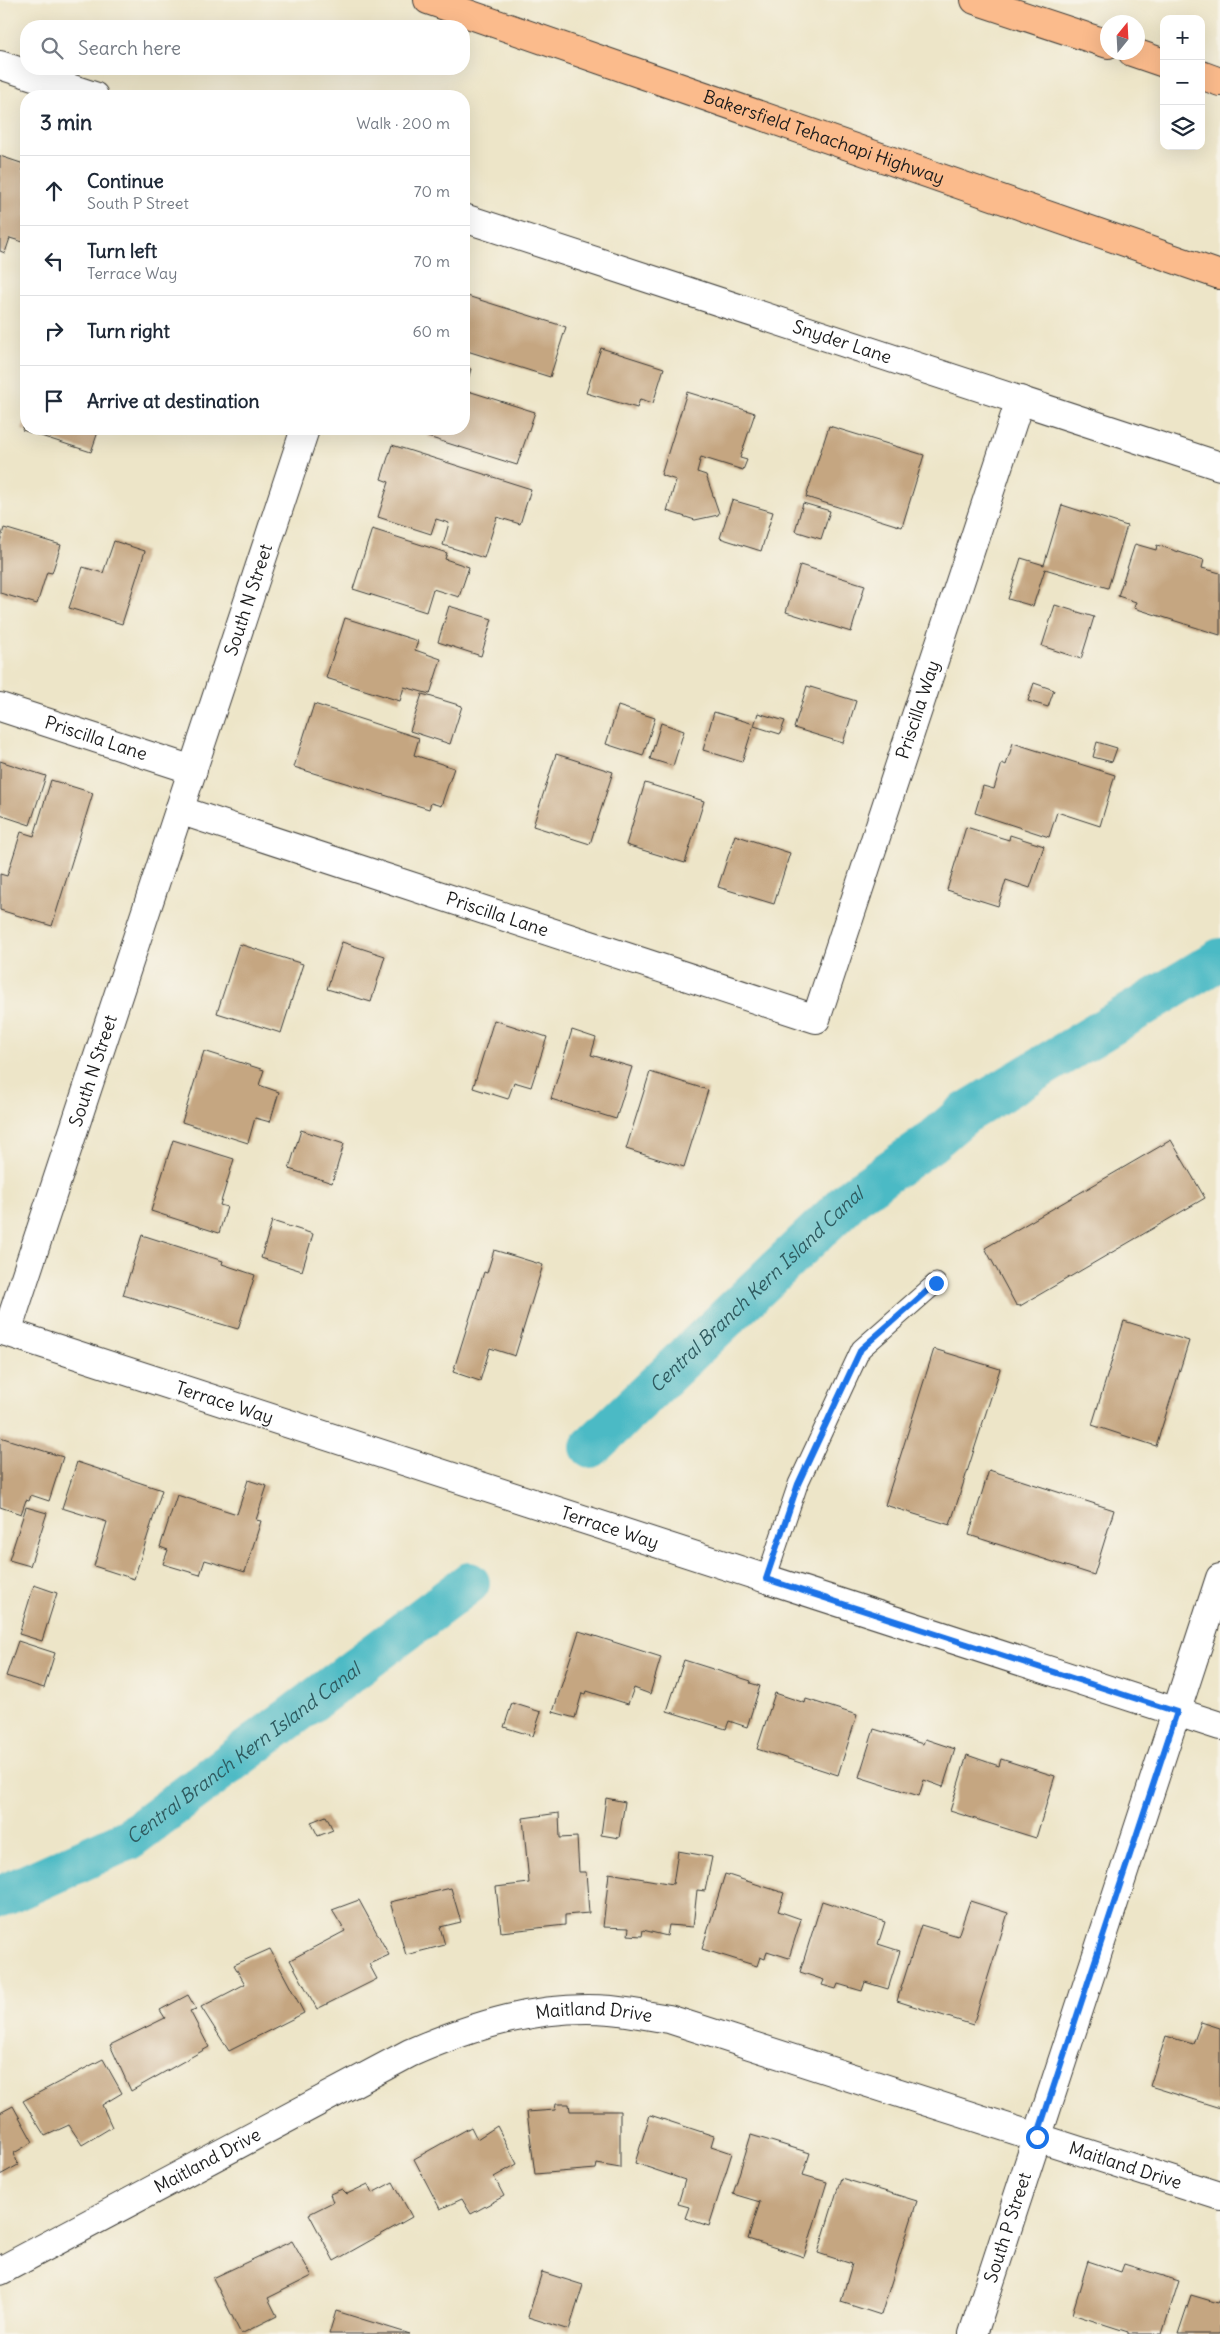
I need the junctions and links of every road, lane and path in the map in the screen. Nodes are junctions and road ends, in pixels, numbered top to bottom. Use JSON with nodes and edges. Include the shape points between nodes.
{"nodes":[{"id":1,"x":428,"y":0,"type":"edge"},
{"id":2,"x":974,"y":0,"type":"edge"},
{"id":3,"x":1100,"y":41,"type":"edge"},
{"id":4,"x":1145,"y":56,"type":"edge"},
{"id":5,"x":1160,"y":62,"type":"edge"},
{"id":6,"x":0,"y":65,"type":"edge"},
{"id":7,"x":20,"y":72,"type":"edge"},
{"id":8,"x":30,"y":75,"type":"edge"},
{"id":9,"x":1205,"y":77,"type":"edge"},
{"id":10,"x":1220,"y":82,"type":"edge"},
{"id":11,"x":76,"y":90,"type":"edge"},
{"id":12,"x":470,"y":220,"type":"edge"},
{"id":13,"x":1220,"y":275,"type":"edge"},
{"id":14,"x":1020,"y":400,"type":"junction"},
{"id":15,"x":303,"y":435,"type":"edge"},
{"id":16,"x":1220,"y":466,"type":"edge"},
{"id":17,"x":0,"y":706,"type":"edge"},
{"id":18,"x":193,"y":770,"type":"junction"},
{"id":19,"x":179,"y":810,"type":"junction"},
{"id":20,"x":816,"y":1019,"type":"joint"},
{"id":21,"x":936,"y":1283,"type":"dead end"},
{"id":22,"x":4,"y":1331,"type":"edge"},
{"id":23,"x":1220,"y":1578,"type":"edge"},
{"id":24,"x":766,"y":1579,"type":"junction"},
{"id":25,"x":1177,"y":1712,"type":"junction"},
{"id":26,"x":1220,"y":1726,"type":"edge"},
{"id":27,"x":1037,"y":2137,"type":"junction"},
{"id":28,"x":1220,"y":2196,"type":"edge"},
{"id":29,"x":0,"y":2271,"type":"edge"},
{"id":30,"x":973,"y":2334,"type":"edge"}],
"edges":[{"from":1,"to":13,"type":"highway","name":"Bakersfield Tehachapi Highway"},
{"from":2,"to":3,"type":"highway"},
{"from":4,"to":5,"type":"highway"},
{"from":6,"to":7,"type":"street"},
{"from":8,"to":11,"type":"street"},
{"from":9,"to":10,"type":"highway"},
{"from":12,"to":14,"type":"street","name":"Snyder Lane"},
{"from":14,"to":16,"type":"street","name":"Snyder Lane"},
{"from":14,"to":20,"type":"street","name":"Priscilla Way"},
{"from":15,"to":18,"type":"street","name":"South N Street"},
{"from":17,"to":18,"type":"street","name":"Priscilla Lane"},
{"from":18,"to":19,"type":"street","name":"South N Street"},
{"from":19,"to":20,"type":"street","name":"Priscilla Lane"},
{"from":19,"to":22,"type":"street","name":"South N Street"},
{"from":21,"to":24,"type":"lane","via":[[861,1349],[798,1484]]},
{"from":22,"to":24,"type":"street","name":"Terrace Way"},
{"from":23,"to":25,"type":"street","name":"South P Street"},
{"from":24,"to":25,"type":"street","name":"Terrace Way"},
{"from":25,"to":26,"type":"street","name":"Terrace Way"},
{"from":25,"to":27,"type":"street","name":"South P Street"},
{"from":27,"to":28,"type":"street","name":"Maitland Drive"},
{"from":27,"to":29,"type":"street","name":"Maitland Drive","via":[[669,2019],[611,2010],[553,2011],[501,2019],[410,2053]]},
{"from":27,"to":30,"type":"street","name":"South P Street"}]}
